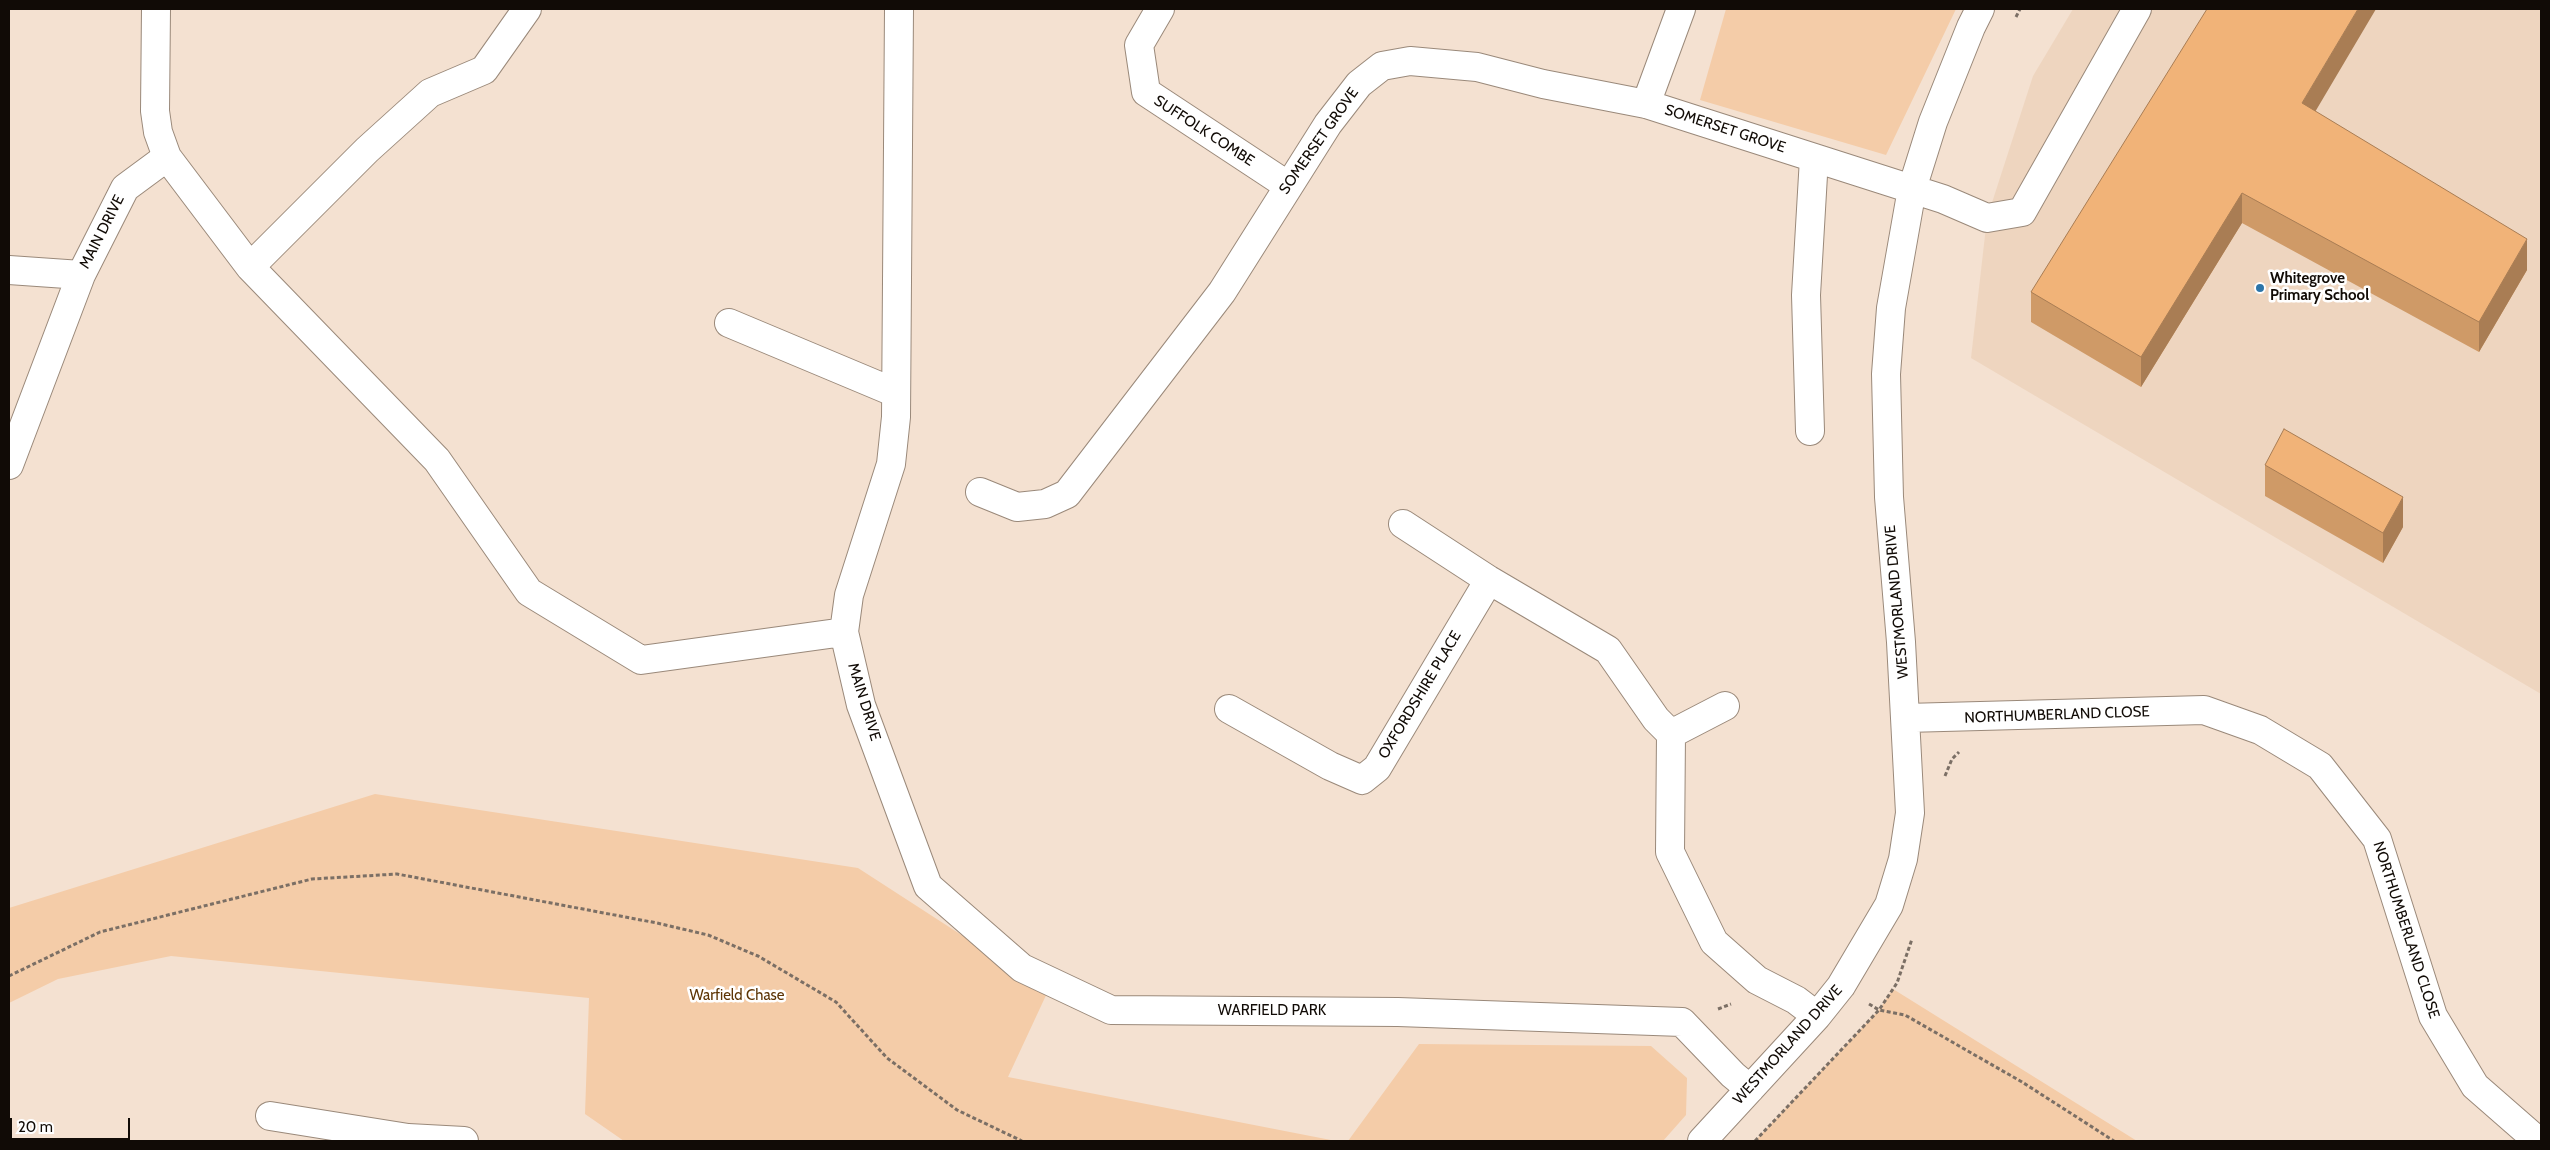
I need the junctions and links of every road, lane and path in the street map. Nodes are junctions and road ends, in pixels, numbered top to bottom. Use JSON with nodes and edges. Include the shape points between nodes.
{"nodes":[{"id":1,"x":156,"y":9,"type":"edge"},
{"id":2,"x":527,"y":9,"type":"edge"},
{"id":3,"x":899,"y":9,"type":"edge"},
{"id":4,"x":1160,"y":9,"type":"edge"},
{"id":5,"x":1680,"y":9,"type":"edge"},
{"id":6,"x":1980,"y":9,"type":"edge"},
{"id":7,"x":2137,"y":9,"type":"edge"},
{"id":8,"x":1646,"y":104,"type":"junction"},
{"id":9,"x":167,"y":157,"type":"junction"},
{"id":10,"x":1814,"y":158,"type":"junction"},
{"id":11,"x":1287,"y":185,"type":"junction"},
{"id":12,"x":1912,"y":189,"type":"junction"},
{"id":13,"x":250,"y":267,"type":"junction"},
{"id":14,"x":9,"y":270,"type":"edge"},
{"id":15,"x":81,"y":276,"type":"junction"},
{"id":16,"x":729,"y":322,"type":"dead end"},
{"id":17,"x":896,"y":393,"type":"junction"},
{"id":18,"x":1810,"y":431,"type":"dead end"},
{"id":19,"x":9,"y":465,"type":"edge"},
{"id":20,"x":980,"y":492,"type":"dead end"},
{"id":21,"x":1403,"y":524,"type":"dead end"},
{"id":22,"x":1489,"y":580,"type":"junction"},
{"id":23,"x":844,"y":632,"type":"junction"},
{"id":24,"x":1725,"y":706,"type":"dead end"},
{"id":25,"x":1229,"y":709,"type":"dead end"},
{"id":26,"x":1906,"y":718,"type":"junction"},
{"id":27,"x":1671,"y":734,"type":"junction"},
{"id":28,"x":886,"y":772,"type":"joint"},
{"id":29,"x":9,"y":976,"type":"edge"},
{"id":30,"x":1879,"y":1010,"type":"dead end"},
{"id":31,"x":1817,"y":1016,"type":"junction"},
{"id":32,"x":1750,"y":1088,"type":"junction"},
{"id":33,"x":270,"y":1116,"type":"dead end"},
{"id":34,"x":464,"y":1141,"type":"edge"},
{"id":35,"x":1022,"y":1141,"type":"edge"},
{"id":36,"x":1702,"y":1141,"type":"edge"},
{"id":37,"x":2114,"y":1141,"type":"edge"},
{"id":38,"x":2538,"y":1141,"type":"edge"}],
"edges":[{"from":1,"to":9,"type":"street","via":[[155,111]]},
{"from":2,"to":13,"type":"street","via":[[484,70],[430,93],[367,150]]},
{"from":3,"to":17,"type":"street"},
{"from":4,"to":11,"type":"street","name":"SUFFOLK COMBE","via":[[1139,45],[1146,92]]},
{"from":5,"to":8,"type":"street"},
{"from":6,"to":12,"type":"street","name":"WESTMORLAND DRIVE","via":[[1933,122]]},
{"from":7,"to":12,"type":"street","name":"SOMERSET GROVE","via":[[2022,212],[1987,218]]},
{"from":8,"to":10,"type":"street","name":"SOMERSET GROVE"},
{"from":8,"to":11,"type":"street","name":"SOMERSET GROVE","via":[[1477,67],[1410,62],[1382,66],[1359,84]]},
{"from":9,"to":13,"type":"street"},
{"from":9,"to":15,"type":"street","name":"MAIN DRIVE","via":[[124,188]]},
{"from":10,"to":12,"type":"street","name":"SOMERSET GROVE"},
{"from":10,"to":18,"type":"street","via":[[1806,295]]},
{"from":11,"to":20,"type":"street","name":"SOMERSET GROVE","via":[[1222,292],[1067,494],[1045,504],[1017,507]]},
{"from":12,"to":26,"type":"street","name":"WESTMORLAND DRIVE","via":[[1891,308],[1886,374],[1889,497]]},
{"from":13,"to":23,"type":"street","via":[[437,460],[529,592],[641,660]]},
{"from":14,"to":15,"type":"street"},
{"from":15,"to":19,"type":"street","name":"MAIN DRIVE"},
{"from":16,"to":17,"type":"street"},
{"from":17,"to":23,"type":"street","via":[[891,464],[849,595]]},
{"from":21,"to":22,"type":"street"},
{"from":22,"to":25,"type":"street","name":"OXFORDSHIRE PLACE","via":[[1377,768],[1362,780],[1330,766]]},
{"from":22,"to":27,"type":"street","via":[[1608,650]]},
{"from":23,"to":28,"type":"street","name":"MAIN DRIVE","via":[[861,705]]},
{"from":24,"to":27,"type":"street"},
{"from":26,"to":31,"type":"street","name":"WESTMORLAND DRIVE","via":[[1910,813],[1903,858],[1892,896],[1859,959]]},
{"from":26,"to":38,"type":"street","name":"NORTHUMBERLAND CLOSE","via":[[2204,710],[2260,730],[2320,766],[2377,839],[2433,1016],[2475,1086]]},
{"from":27,"to":31,"type":"street","via":[[1670,852],[1714,942],[1758,980],[1796,1000]]},
{"from":28,"to":32,"type":"street","name":"WARFIELD PARK","via":[[928,886],[1022,968],[1110,1010],[1398,1012],[1682,1022],[1733,1075]]},
{"from":29,"to":35,"type":"path","via":[[100,932],[312,880],[397,874],[657,924],[708,936],[758,956],[836,1002],[887,1058],[957,1110]]},
{"from":30,"to":37,"type":"path","via":[[1905,1015],[2022,1082]]},
{"from":31,"to":32,"type":"street","name":"WESTMORLAND DRIVE"},
{"from":32,"to":36,"type":"street","name":"WESTMORLAND DRIVE"},
{"from":33,"to":34,"type":"street","via":[[408,1138]]}]}
